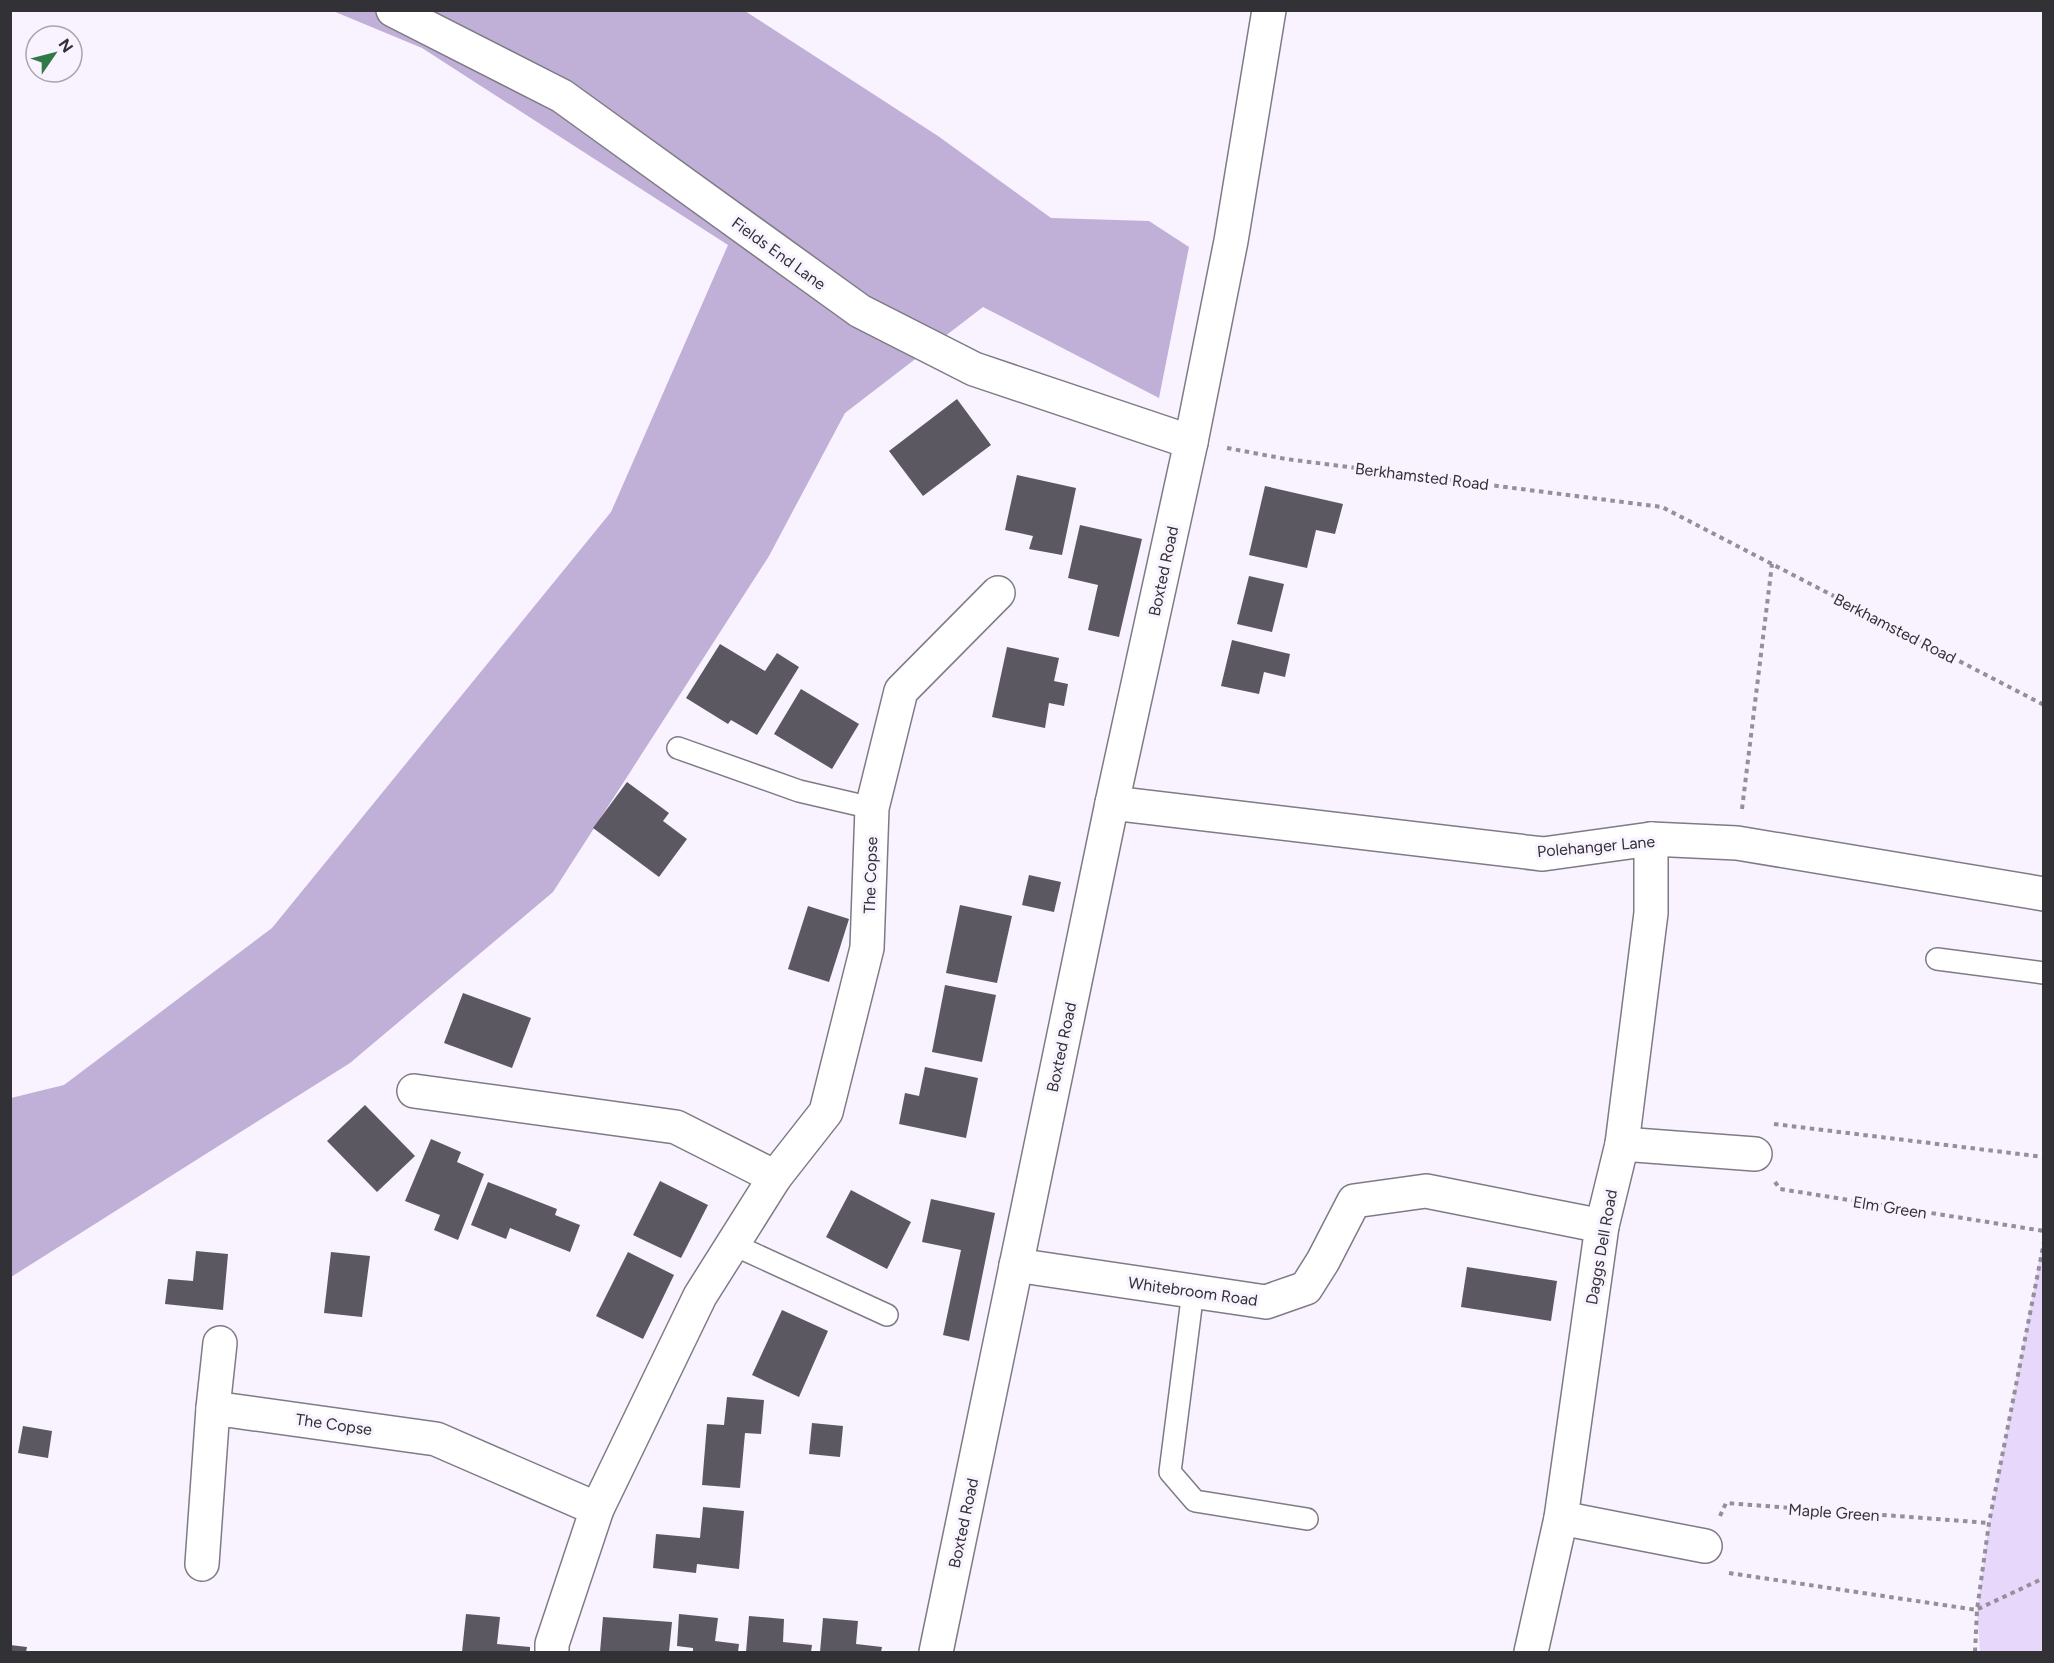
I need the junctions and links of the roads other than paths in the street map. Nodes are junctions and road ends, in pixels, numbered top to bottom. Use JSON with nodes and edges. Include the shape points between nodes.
{"nodes":[{"id":1,"x":393,"y":10,"type":"edge"},
{"id":2,"x":1269,"y":10,"type":"edge"},
{"id":3,"x":1191,"y":442,"type":"junction"},
{"id":4,"x":998,"y":593,"type":"dead end"},
{"id":5,"x":678,"y":748,"type":"dead end"},
{"id":6,"x":1112,"y":803,"type":"junction"},
{"id":7,"x":872,"y":808,"type":"junction"},
{"id":8,"x":1651,"y":839,"type":"junction"},
{"id":9,"x":2043,"y":894,"type":"edge"},
{"id":10,"x":1936,"y":959,"type":"dead end"},
{"id":11,"x":2043,"y":973,"type":"edge"},
{"id":12,"x":414,"y":1090,"type":"dead end"},
{"id":13,"x":1622,"y":1144,"type":"junction"},
{"id":14,"x":1755,"y":1154,"type":"road end"},
{"id":15,"x":775,"y":1177,"type":"junction"},
{"id":16,"x":1602,"y":1226,"type":"junction"},
{"id":17,"x":732,"y":1244,"type":"junction"},
{"id":18,"x":1016,"y":1265,"type":"junction"},
{"id":19,"x":1193,"y":1291,"type":"junction"},
{"id":20,"x":887,"y":1315,"type":"dead end"},
{"id":21,"x":220,"y":1343,"type":"dead end"},
{"id":22,"x":213,"y":1408,"type":"junction"},
{"id":23,"x":597,"y":1509,"type":"junction"},
{"id":24,"x":1561,"y":1518,"type":"junction"},
{"id":25,"x":1306,"y":1519,"type":"dead end"},
{"id":26,"x":1705,"y":1546,"type":"road end"},
{"id":27,"x":202,"y":1564,"type":"dead end"},
{"id":28,"x":552,"y":1653,"type":"edge"},
{"id":29,"x":936,"y":1653,"type":"edge"},
{"id":30,"x":1532,"y":1653,"type":"edge"}],
"edges":[{"from":1,"to":3,"type":"street","name":"Fields End Lane","via":[[562,96],[860,311],[974,369]]},
{"from":2,"to":3,"type":"street"},
{"from":3,"to":6,"type":"street","name":"Boxted Road"},
{"from":4,"to":7,"type":"street","name":"The Copse","via":[[901,691]]},
{"from":5,"to":7,"type":"lane","via":[[799,791]]},
{"from":6,"to":8,"type":"street","name":"Polehanger Lane","via":[[1543,854]]},
{"from":6,"to":18,"type":"street","name":"Boxted Road"},
{"from":7,"to":15,"type":"street","name":"The Copse","via":[[867,948],[826,1112]]},
{"from":8,"to":9,"type":"street","name":"Polehanger Lane","via":[[1737,843]]},
{"from":8,"to":13,"type":"street","name":"Daggs Dell Road","via":[[1651,913]]},
{"from":10,"to":11,"type":"lane"},
{"from":12,"to":15,"type":"street","via":[[676,1127]]},
{"from":13,"to":14,"type":"street"},
{"from":13,"to":16,"type":"street","name":"Daggs Dell Road"},
{"from":15,"to":17,"type":"street","name":"The Copse"},
{"from":16,"to":19,"type":"street","name":"Whitebroom Road","via":[[1426,1191],[1354,1201],[1306,1288],[1266,1302]]},
{"from":16,"to":24,"type":"street","name":"Daggs Dell Road"},
{"from":17,"to":20,"type":"lane"},
{"from":17,"to":23,"type":"street","name":"The Copse","via":[[700,1296]]},
{"from":18,"to":19,"type":"street","name":"Whitebroom Road"},
{"from":18,"to":29,"type":"street","name":"Boxted Road"},
{"from":19,"to":25,"type":"lane","via":[[1170,1472],[1195,1501]]},
{"from":21,"to":22,"type":"street"},
{"from":22,"to":23,"type":"street","name":"The Copse","via":[[436,1439]]},
{"from":22,"to":27,"type":"street"},
{"from":23,"to":28,"type":"street","name":"The Copse"},
{"from":24,"to":26,"type":"street"},
{"from":24,"to":30,"type":"street","name":"Daggs Dell Road"}]}
